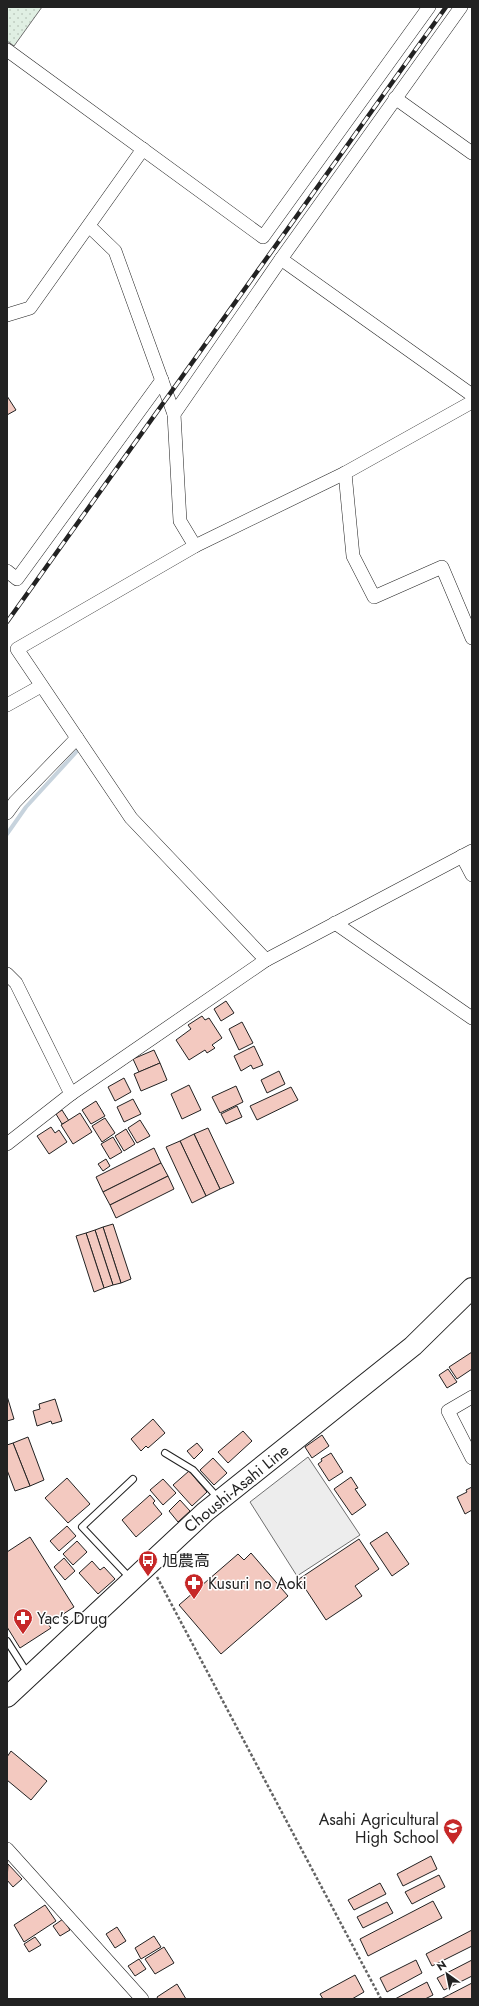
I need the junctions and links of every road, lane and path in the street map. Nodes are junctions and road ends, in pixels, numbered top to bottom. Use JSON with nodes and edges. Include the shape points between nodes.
{"nodes":[{"id":1,"x":428,"y":7,"type":"edge"},
{"id":2,"x":461,"y":7,"type":"edge"},
{"id":3,"x":7,"y":50,"type":"edge"},
{"id":4,"x":395,"y":98,"type":"junction"},
{"id":5,"x":143,"y":149,"type":"junction"},
{"id":6,"x":472,"y":153,"type":"edge"},
{"id":7,"x":89,"y":226,"type":"junction"},
{"id":8,"x":281,"y":259,"type":"junction"},
{"id":9,"x":7,"y":315,"type":"edge"},
{"id":10,"x":162,"y":380,"type":"junction"},
{"id":11,"x":472,"y":394,"type":"edge"},
{"id":12,"x":472,"y":402,"type":"edge"},
{"id":13,"x":174,"y":414,"type":"junction"},
{"id":14,"x":345,"y":473,"type":"junction"},
{"id":15,"x":195,"y":546,"type":"junction"},
{"id":16,"x":7,"y":571,"type":"edge"},
{"id":17,"x":472,"y":638,"type":"edge"},
{"id":18,"x":41,"y":686,"type":"junction"},
{"id":19,"x":7,"y":704,"type":"edge"},
{"id":20,"x":77,"y":738,"type":"junction"},
{"id":21,"x":7,"y":813,"type":"edge"},
{"id":22,"x":467,"y":854,"type":"edge"},
{"id":23,"x":472,"y":875,"type":"edge"},
{"id":24,"x":335,"y":923,"type":"junction"},
{"id":25,"x":266,"y":960,"type":"junction"},
{"id":26,"x":7,"y":974,"type":"edge"},
{"id":27,"x":472,"y":1018,"type":"edge"},
{"id":28,"x":71,"y":1094,"type":"junction"},
{"id":29,"x":7,"y":1144,"type":"edge"},
{"id":30,"x":472,"y":1288,"type":"edge"},
{"id":31,"x":472,"y":1397,"type":"edge"},
{"id":32,"x":165,"y":1454,"type":"dead end"},
{"id":33,"x":472,"y":1458,"type":"edge"},
{"id":34,"x":133,"y":1479,"type":"dead end"},
{"id":35,"x":220,"y":1500,"type":"junction"},
{"id":36,"x":149,"y":1563,"type":"junction"},
{"id":37,"x":132,"y":1580,"type":"junction"},
{"id":38,"x":8,"y":1646,"type":"edge"},
{"id":39,"x":29,"y":1676,"type":"junction"},
{"id":40,"x":7,"y":1696,"type":"edge"},
{"id":41,"x":7,"y":1849,"type":"edge"},
{"id":42,"x":142,"y":1999,"type":"edge"},
{"id":43,"x":381,"y":1999,"type":"edge"}],
"edges":[{"from":1,"to":5,"type":"street","via":[[263,237]]},
{"from":2,"to":4,"type":"street"},
{"from":3,"to":5,"type":"street"},
{"from":4,"to":6,"type":"street"},
{"from":4,"to":8,"type":"street"},
{"from":5,"to":7,"type":"street"},
{"from":7,"to":9,"type":"street","via":[[30,308]]},
{"from":7,"to":10,"type":"street","via":[[115,251]]},
{"from":8,"to":11,"type":"street"},
{"from":8,"to":13,"type":"street"},
{"from":10,"to":13,"type":"street"},
{"from":10,"to":16,"type":"street","via":[[17,579]]},
{"from":12,"to":14,"type":"street"},
{"from":13,"to":15,"type":"street","via":[[180,521]]},
{"from":14,"to":15,"type":"street"},
{"from":14,"to":17,"type":"street","via":[[353,556],[374,597],[442,567]]},
{"from":15,"to":18,"type":"street","via":[[17,649]]},
{"from":18,"to":19,"type":"street"},
{"from":18,"to":20,"type":"street"},
{"from":20,"to":21,"type":"street"},
{"from":20,"to":25,"type":"street","via":[[131,818]]},
{"from":22,"to":23,"type":"street"},
{"from":22,"to":24,"type":"street"},
{"from":24,"to":25,"type":"street"},
{"from":24,"to":27,"type":"street"},
{"from":25,"to":28,"type":"street"},
{"from":26,"to":28,"type":"street","via":[[16,983]]},
{"from":28,"to":29,"type":"street"},
{"from":30,"to":35,"type":"main road","name":"Choushi-Asahi Line","via":[[413,1346]]},
{"from":31,"to":33,"type":"street","via":[[448,1411]]},
{"from":32,"to":35,"type":"lane","via":[[193,1470]]},
{"from":34,"to":37,"type":"lane","via":[[82,1526]]},
{"from":35,"to":36,"type":"main road","name":"Choushi-Asahi Line"},
{"from":36,"to":37,"type":"main road","name":"Choushi-Asahi Line"},
{"from":36,"to":43,"type":"path"},
{"from":37,"to":39,"type":"main road","name":"Choushi-Asahi Line"},
{"from":38,"to":39,"type":"lane"},
{"from":39,"to":40,"type":"main road","name":"Choushi-Asahi Line"},
{"from":41,"to":42,"type":"street"}]}
